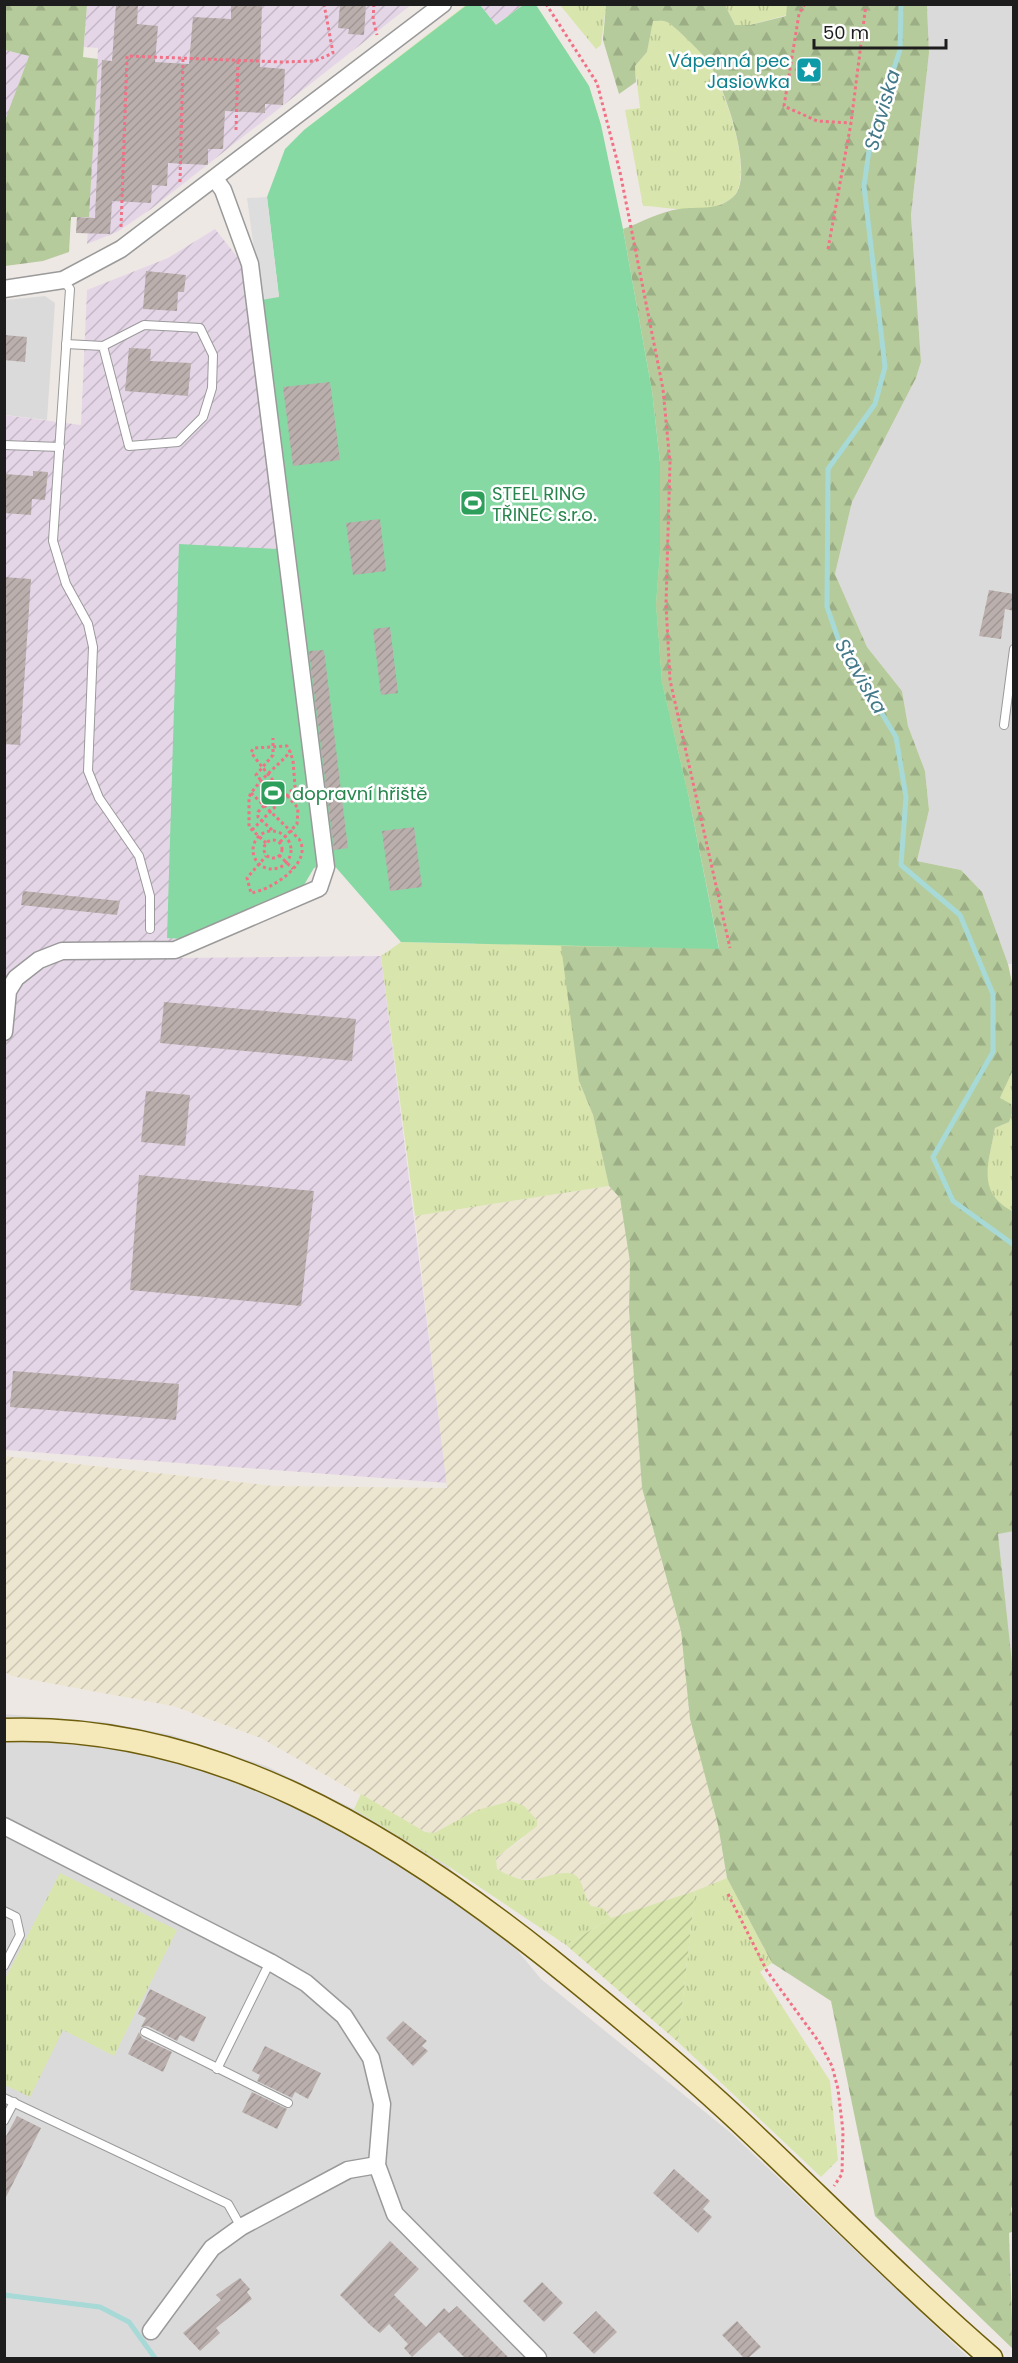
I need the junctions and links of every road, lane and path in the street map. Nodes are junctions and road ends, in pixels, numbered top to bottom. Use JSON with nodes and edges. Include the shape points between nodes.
{"nodes":[{"id":1,"x":324,"y":4,"type":"edge"},
{"id":2,"x":374,"y":4,"type":"edge"},
{"id":3,"x":443,"y":4,"type":"edge"},
{"id":4,"x":546,"y":4,"type":"edge"},
{"id":5,"x":805,"y":4,"type":"edge"},
{"id":6,"x":866,"y":4,"type":"edge"},
{"id":7,"x":384,"y":50,"type":"junction"},
{"id":8,"x":183,"y":58,"type":"junction"},
{"id":9,"x":238,"y":60,"type":"junction"},
{"id":10,"x":851,"y":123,"type":"junction"},
{"id":11,"x":236,"y":129,"type":"dead end"},
{"id":12,"x":215,"y":179,"type":"junction"},
{"id":13,"x":179,"y":206,"type":"junction"},
{"id":14,"x":121,"y":249,"type":"junction"},
{"id":15,"x":828,"y":249,"type":"dead end"},
{"id":16,"x":63,"y":280,"type":"junction"},
{"id":17,"x":4,"y":289,"type":"edge"},
{"id":18,"x":66,"y":344,"type":"junction"},
{"id":19,"x":103,"y":346,"type":"junction"},
{"id":20,"x":4,"y":445,"type":"edge"},
{"id":21,"x":60,"y":447,"type":"junction"},
{"id":22,"x":1014,"y":649,"type":"edge"},
{"id":23,"x":1004,"y":725,"type":"dead end"},
{"id":24,"x":273,"y":738,"type":"dead end"},
{"id":25,"x":273,"y":746,"type":"junction"},
{"id":26,"x":290,"y":752,"type":"junction"},
{"id":27,"x":263,"y":767,"type":"junction"},
{"id":28,"x":268,"y":775,"type":"junction"},
{"id":29,"x":261,"y":782,"type":"junction"},
{"id":30,"x":251,"y":793,"type":"junction"},
{"id":31,"x":288,"y":795,"type":"junction"},
{"id":32,"x":264,"y":805,"type":"junction"},
{"id":33,"x":271,"y":812,"type":"junction"},
{"id":34,"x":262,"y":820,"type":"junction"},
{"id":35,"x":252,"y":830,"type":"junction"},
{"id":36,"x":272,"y":830,"type":"junction"},
{"id":37,"x":291,"y":831,"type":"junction"},
{"id":38,"x":260,"y":837,"type":"junction"},
{"id":39,"x":284,"y":838,"type":"junction"},
{"id":40,"x":266,"y":843,"type":"junction"},
{"id":41,"x":279,"y":843,"type":"junction"},
{"id":42,"x":279,"y":855,"type":"junction"},
{"id":43,"x":266,"y":856,"type":"junction"},
{"id":44,"x":287,"y":863,"type":"junction"},
{"id":45,"x":259,"y":864,"type":"junction"},
{"id":46,"x":293,"y":869,"type":"junction"},
{"id":47,"x":150,"y":929,"type":"dead end"},
{"id":48,"x":730,"y":948,"type":"dead end"},
{"id":49,"x":4,"y":1032,"type":"edge"},
{"id":50,"x":4,"y":1730,"type":"edge"},
{"id":51,"x":4,"y":1826,"type":"edge"},
{"id":52,"x":728,"y":1894,"type":"dead end"},
{"id":53,"x":4,"y":1911,"type":"edge"},
{"id":54,"x":270,"y":1962,"type":"junction"},
{"id":55,"x":4,"y":1966,"type":"edge"},
{"id":56,"x":145,"y":2032,"type":"dead end"},
{"id":57,"x":217,"y":2069,"type":"junction"},
{"id":58,"x":4,"y":2098,"type":"edge"},
{"id":59,"x":14,"y":2102,"type":"junction"},
{"id":60,"x":288,"y":2103,"type":"dead end"},
{"id":61,"x":4,"y":2121,"type":"edge"},
{"id":62,"x":377,"y":2165,"type":"junction"},
{"id":63,"x":822,"y":2202,"type":"junction"},
{"id":64,"x":241,"y":2227,"type":"junction"},
{"id":65,"x":152,"y":2331,"type":"dead end"},
{"id":66,"x":538,"y":2358,"type":"edge"},
{"id":67,"x":991,"y":2358,"type":"edge"}],
"edges":[{"from":1,"to":9,"type":"path","via":[[333,53],[315,61]]},
{"from":2,"to":7,"type":"path","via":[[373,19]]},
{"from":3,"to":7,"type":"street"},
{"from":4,"to":48,"type":"path","via":[[597,83],[620,171],[663,389],[670,463],[666,604],[670,680]]},
{"from":5,"to":10,"type":"path","via":[[799,14],[784,106],[817,121]]},
{"from":6,"to":10,"type":"path"},
{"from":7,"to":12,"type":"street"},
{"from":8,"to":9,"type":"path"},
{"from":8,"to":13,"type":"path"},
{"from":8,"to":14,"type":"path","via":[[127,56]]},
{"from":9,"to":11,"type":"path"},
{"from":10,"to":15,"type":"path"},
{"from":12,"to":13,"type":"street"},
{"from":12,"to":49,"type":"street","via":[[223,190],[250,264],[326,867],[319,888],[175,950],[62,951],[39,960],[16,978],[8,991]]},
{"from":13,"to":14,"type":"street"},
{"from":14,"to":16,"type":"street"},
{"from":16,"to":17,"type":"street"},
{"from":16,"to":18,"type":"lane","via":[[70,289]]},
{"from":18,"to":19,"type":"lane"},
{"from":18,"to":21,"type":"lane"},
{"from":19,"to":19,"type":"lane","via":[[144,325],[200,328],[213,355],[212,388],[203,417],[178,442],[129,446]]},
{"from":20,"to":21,"type":"lane"},
{"from":21,"to":47,"type":"lane","via":[[53,541],[66,584],[88,624],[93,647],[88,771],[99,798],[140,856],[150,896]]},
{"from":22,"to":23,"type":"lane"},
{"from":24,"to":25,"type":"path"},
{"from":25,"to":26,"type":"path","via":[[288,746]]},
{"from":25,"to":27,"type":"path","via":[[273,755]]},
{"from":25,"to":27,"type":"path","via":[[251,750]]},
{"from":26,"to":28,"type":"path"},
{"from":26,"to":31,"type":"path","via":[[296,782]]},
{"from":27,"to":28,"type":"path"},
{"from":27,"to":29,"type":"path","via":[[256,775]]},
{"from":28,"to":29,"type":"path"},
{"from":28,"to":31,"type":"path"},
{"from":29,"to":30,"type":"path"},
{"from":29,"to":32,"type":"path","via":[[273,795]]},
{"from":30,"to":32,"type":"path"},
{"from":30,"to":35,"type":"path","via":[[248,824]]},
{"from":31,"to":33,"type":"path"},
{"from":31,"to":37,"type":"path","via":[[299,813]]},
{"from":32,"to":33,"type":"path"},
{"from":32,"to":34,"type":"path","via":[[258,812]]},
{"from":33,"to":34,"type":"path"},
{"from":33,"to":37,"type":"path"},
{"from":34,"to":35,"type":"path"},
{"from":34,"to":36,"type":"path"},
{"from":35,"to":38,"type":"path"},
{"from":36,"to":38,"type":"path"},
{"from":36,"to":39,"type":"path"},
{"from":37,"to":39,"type":"path"},
{"from":37,"to":46,"type":"path","via":[[302,846]]},
{"from":38,"to":40,"type":"path"},
{"from":38,"to":45,"type":"path","via":[[253,850]]},
{"from":39,"to":41,"type":"path"},
{"from":39,"to":44,"type":"path","via":[[292,849]]},
{"from":40,"to":41,"type":"path"},
{"from":40,"to":43,"type":"path"},
{"from":41,"to":42,"type":"path"},
{"from":42,"to":43,"type":"path"},
{"from":42,"to":44,"type":"path"},
{"from":43,"to":45,"type":"path"},
{"from":44,"to":45,"type":"path","via":[[273,869]]},
{"from":44,"to":46,"type":"path"},
{"from":45,"to":46,"type":"path","via":[[247,878],[251,893],[271,886]]},
{"from":50,"to":63,"type":"street","via":[[57,1730],[159,1745],[268,1780],[372,1834],[478,1902],[618,2014],[754,2135]]},
{"from":51,"to":54,"type":"street"},
{"from":52,"to":63,"type":"path","via":[[767,1971],[819,2042],[831,2066],[843,2131],[842,2174]]},
{"from":53,"to":55,"type":"lane","via":[[16,1917],[20,1935]]},
{"from":54,"to":57,"type":"lane"},
{"from":54,"to":62,"type":"street","via":[[306,1983],[344,2016],[371,2058],[382,2104]]},
{"from":56,"to":57,"type":"lane"},
{"from":57,"to":60,"type":"lane"},
{"from":58,"to":59,"type":"lane"},
{"from":59,"to":61,"type":"lane"},
{"from":59,"to":64,"type":"lane","via":[[228,2204]]},
{"from":62,"to":64,"type":"street","via":[[348,2170]]},
{"from":62,"to":66,"type":"street","via":[[395,2214]]},
{"from":63,"to":67,"type":"street","via":[[930,2306]]},
{"from":64,"to":65,"type":"street","via":[[212,2248]]}]}
